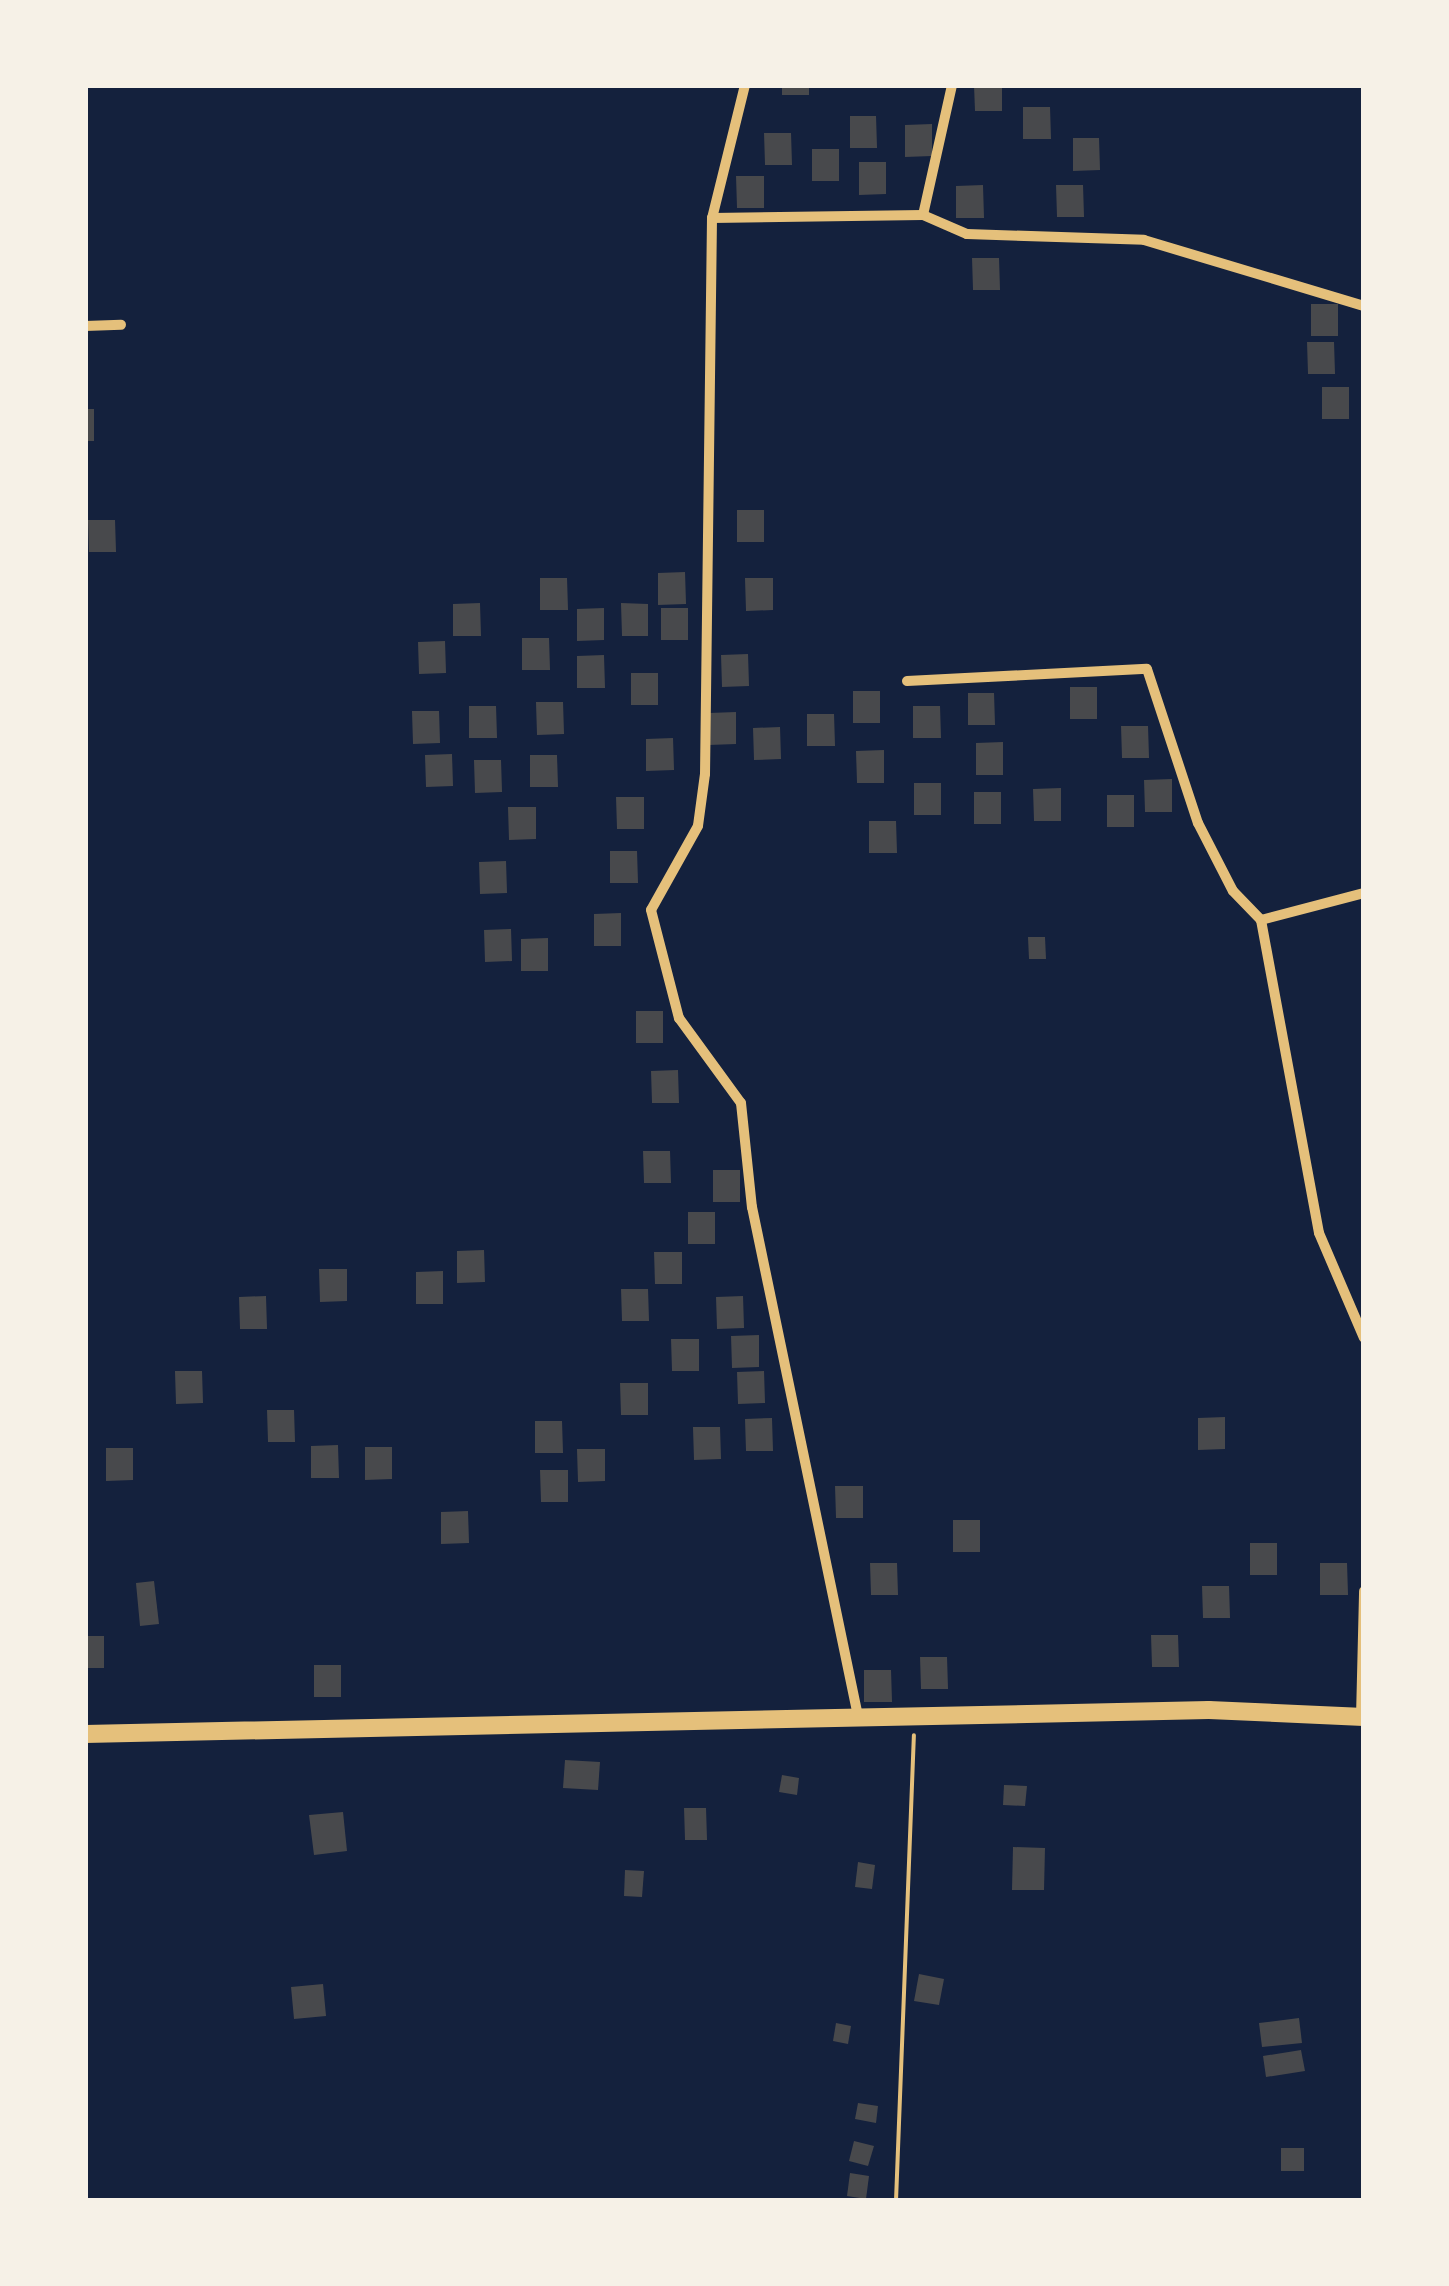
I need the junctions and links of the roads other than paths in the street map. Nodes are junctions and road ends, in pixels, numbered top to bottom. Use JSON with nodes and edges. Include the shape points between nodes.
{"nodes":[{"id":1,"x":745,"y":85,"type":"edge"},
{"id":2,"x":952,"y":85,"type":"edge"},
{"id":3,"x":923,"y":215,"type":"junction"},
{"id":4,"x":712,"y":218,"type":"junction"},
{"id":5,"x":1364,"y":306,"type":"edge"},
{"id":6,"x":120,"y":325,"type":"dead end"},
{"id":7,"x":85,"y":326,"type":"edge"},
{"id":8,"x":907,"y":681,"type":"dead end"},
{"id":9,"x":1364,"y":893,"type":"edge"},
{"id":10,"x":1261,"y":920,"type":"junction"},
{"id":11,"x":1364,"y":1338,"type":"edge"},
{"id":12,"x":1364,"y":1592,"type":"edge"},
{"id":13,"x":858,"y":1716,"type":"junction"},
{"id":14,"x":1363,"y":1717,"type":"edge"},
{"id":15,"x":85,"y":1734,"type":"edge"}],
"edges":[{"from":1,"to":4,"type":"street"},
{"from":2,"to":3,"type":"street"},
{"from":3,"to":4,"type":"street"},
{"from":3,"to":5,"type":"street","via":[[966,234],[1144,240]]},
{"from":4,"to":13,"type":"street","via":[[705,774],[698,826],[651,910],[679,1018],[741,1103],[752,1208]]},
{"from":6,"to":7,"type":"street"},
{"from":8,"to":10,"type":"street","via":[[1147,669],[1198,822],[1233,891]]},
{"from":9,"to":10,"type":"street"},
{"from":10,"to":11,"type":"street","via":[[1319,1233]]},
{"from":12,"to":14,"type":"street"},
{"from":13,"to":14,"type":"main road"},
{"from":13,"to":15,"type":"main road"}]}
